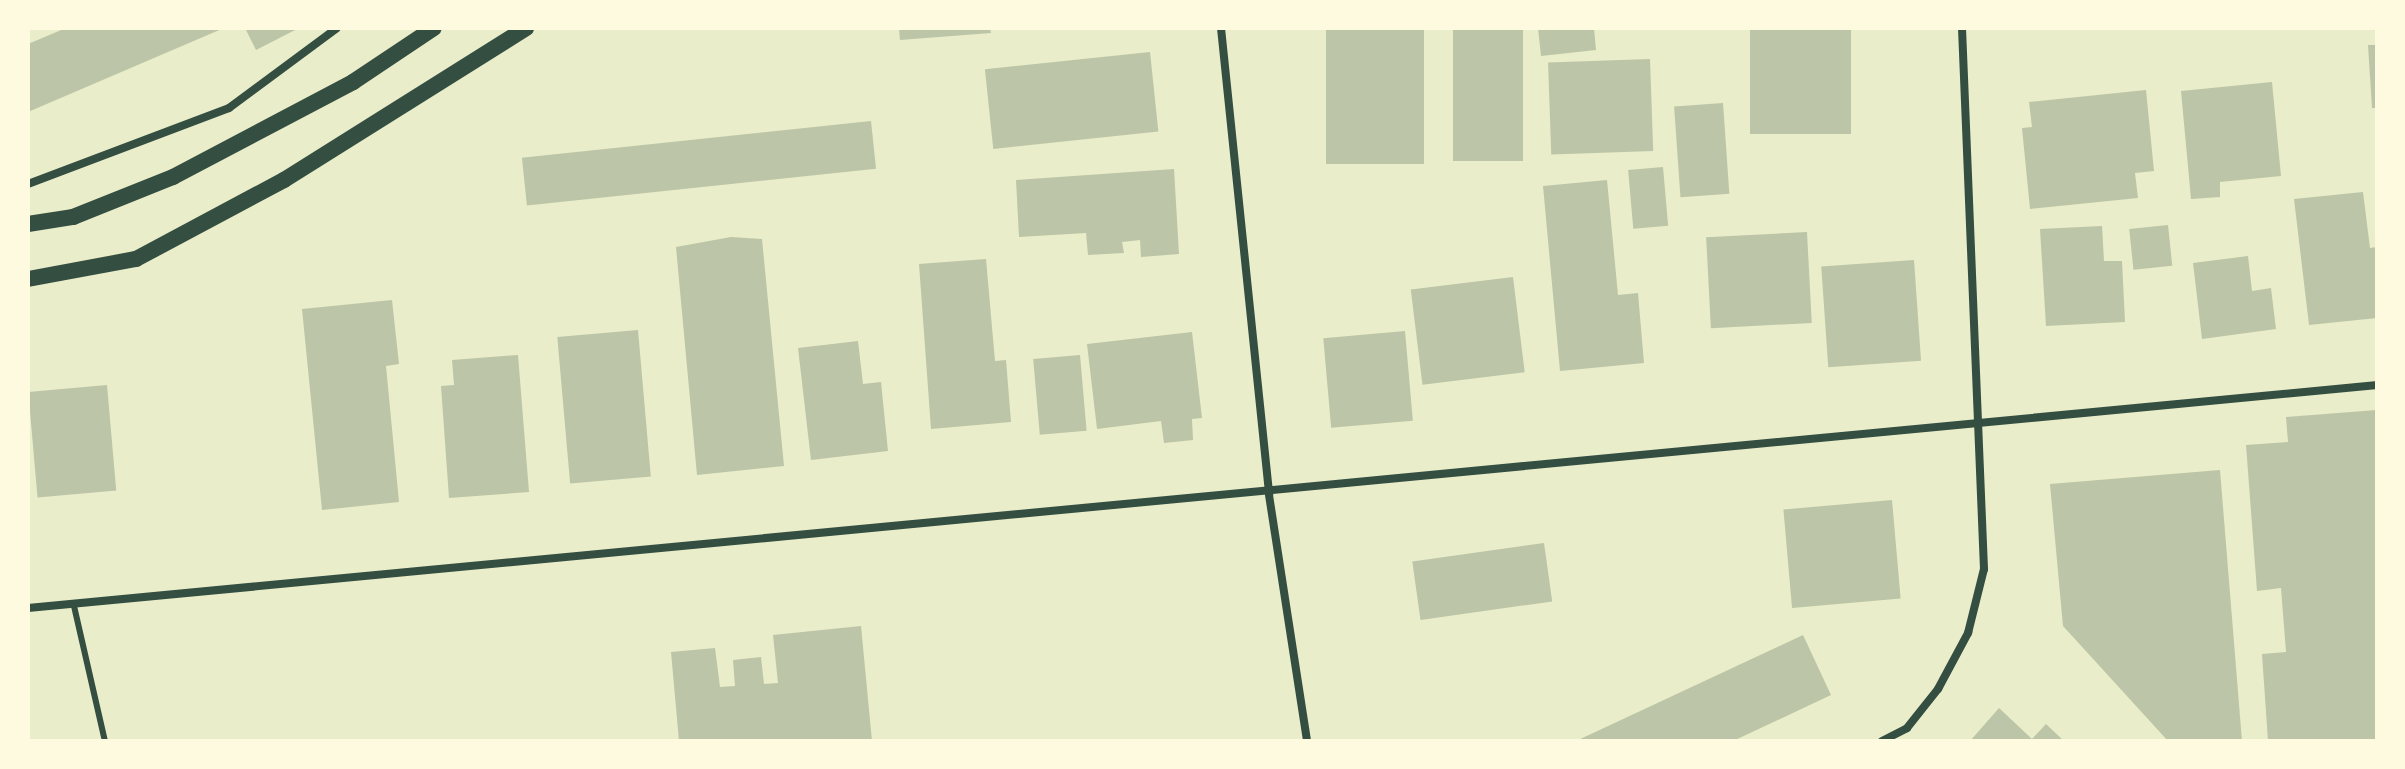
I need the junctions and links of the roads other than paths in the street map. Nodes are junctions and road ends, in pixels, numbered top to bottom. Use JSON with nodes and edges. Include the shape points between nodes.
{"nodes":[{"id":1,"x":337,"y":28,"type":"edge"},
{"id":2,"x":434,"y":28,"type":"edge"},
{"id":3,"x":526,"y":28,"type":"edge"},
{"id":4,"x":1221,"y":28,"type":"edge"},
{"id":5,"x":1962,"y":28,"type":"edge"},
{"id":6,"x":28,"y":184,"type":"edge"},
{"id":7,"x":28,"y":224,"type":"edge"},
{"id":8,"x":28,"y":279,"type":"edge"},
{"id":9,"x":2377,"y":385,"type":"edge"},
{"id":10,"x":1983,"y":423,"type":"junction"},
{"id":11,"x":1269,"y":495,"type":"junction"},
{"id":12,"x":74,"y":606,"type":"junction"},
{"id":13,"x":28,"y":608,"type":"edge"},
{"id":14,"x":105,"y":741,"type":"edge"},
{"id":15,"x":1307,"y":741,"type":"edge"},
{"id":16,"x":1882,"y":741,"type":"edge"}],
"edges":[{"from":1,"to":6,"type":"street","via":[[229,108]]},
{"from":2,"to":7,"type":"main road","via":[[353,82],[173,177],[73,217]]},
{"from":3,"to":8,"type":"main road","via":[[284,180],[136,259]]},
{"from":4,"to":11,"type":"street"},
{"from":5,"to":10,"type":"street"},
{"from":9,"to":10,"type":"street"},
{"from":10,"to":11,"type":"street"},
{"from":10,"to":16,"type":"street","via":[[1984,569],[1968,633],[1938,689],[1907,728]]},
{"from":11,"to":12,"type":"street"},
{"from":11,"to":15,"type":"street"},
{"from":12,"to":13,"type":"street"},
{"from":12,"to":14,"type":"lane"}]}
